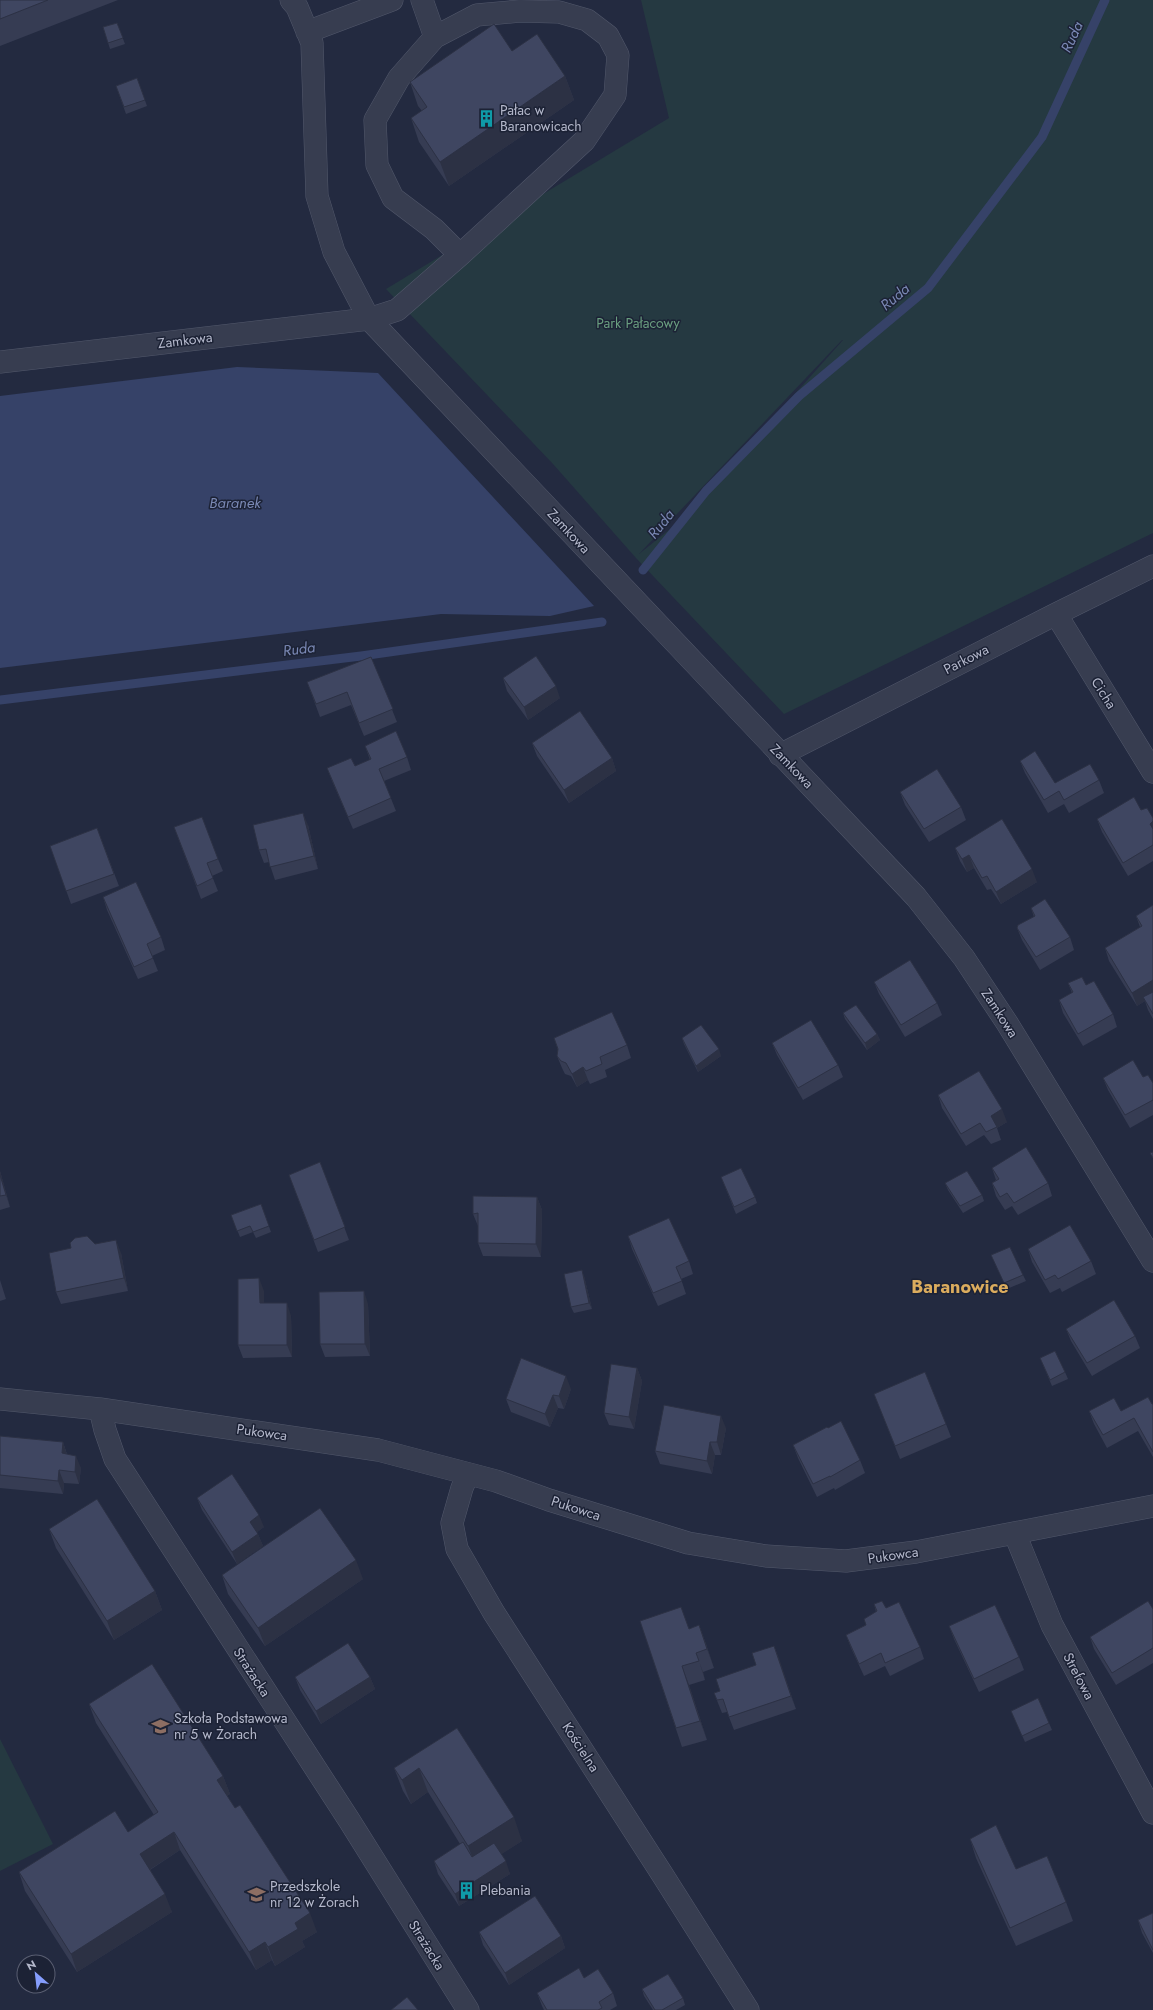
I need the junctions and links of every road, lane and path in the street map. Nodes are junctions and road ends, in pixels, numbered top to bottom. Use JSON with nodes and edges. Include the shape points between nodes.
{"nodes":[{"id":1,"x":291,"y":0,"type":"edge"},
{"id":2,"x":392,"y":0,"type":"edge"},
{"id":3,"x":422,"y":0,"type":"edge"},
{"id":4,"x":308,"y":32,"type":"junction"},
{"id":5,"x":435,"y":37,"type":"junction"},
{"id":6,"x":460,"y":255,"type":"junction"},
{"id":7,"x":369,"y":319,"type":"junction"},
{"id":8,"x":0,"y":362,"type":"edge"},
{"id":9,"x":1153,"y":566,"type":"edge"},
{"id":10,"x":1056,"y":614,"type":"junction"},
{"id":11,"x":780,"y":755,"type":"junction"},
{"id":12,"x":1153,"y":772,"type":"edge"},
{"id":13,"x":1153,"y":1261,"type":"edge"},
{"id":14,"x":0,"y":1399,"type":"edge"},
{"id":15,"x":100,"y":1409,"type":"junction"},
{"id":16,"x":468,"y":1474,"type":"junction"},
{"id":17,"x":1153,"y":1506,"type":"edge"},
{"id":18,"x":1015,"y":1534,"type":"junction"},
{"id":19,"x":1153,"y":1813,"type":"edge"},
{"id":20,"x":468,"y":2010,"type":"edge"},
{"id":21,"x":748,"y":2010,"type":"edge"}],
"edges":[{"from":1,"to":4,"type":"street","name":"Zamkowa","via":[[297,7]]},
{"from":2,"to":4,"type":"street"},
{"from":3,"to":5,"type":"street"},
{"from":4,"to":7,"type":"street","name":"Zamkowa","via":[[312,43],[318,196],[334,252]]},
{"from":5,"to":6,"type":"street","via":[[399,78],[375,120],[377,166],[393,198],[434,229]]},
{"from":5,"to":6,"type":"street","via":[[477,14],[520,10],[559,12],[587,20],[608,36],[618,55],[615,95],[584,141]]},
{"from":6,"to":7,"type":"street","via":[[397,310]]},
{"from":7,"to":8,"type":"street","name":"Zamkowa"},
{"from":7,"to":11,"type":"street","name":"Zamkowa"},
{"from":9,"to":10,"type":"street","name":"Parkowa"},
{"from":10,"to":11,"type":"street","name":"Parkowa"},
{"from":10,"to":12,"type":"street","name":"Cicha"},
{"from":11,"to":13,"type":"street","name":"Zamkowa","via":[[916,897],[964,958],[1007,1023]]},
{"from":14,"to":15,"type":"street","name":"Pukowca"},
{"from":15,"to":16,"type":"street","name":"Pukowca","via":[[378,1450]]},
{"from":15,"to":20,"type":"street","name":"Strażacka","via":[[115,1459],[349,1820]]},
{"from":16,"to":18,"type":"street","name":"Pukowca","via":[[688,1543],[766,1556],[846,1561],[916,1552]]},
{"from":16,"to":21,"type":"street","name":"Kościelna","via":[[452,1523],[457,1549],[494,1613]]},
{"from":17,"to":18,"type":"street","name":"Pukowca"},
{"from":18,"to":19,"type":"street","name":"Strefowa","via":[[1052,1625]]}]}
